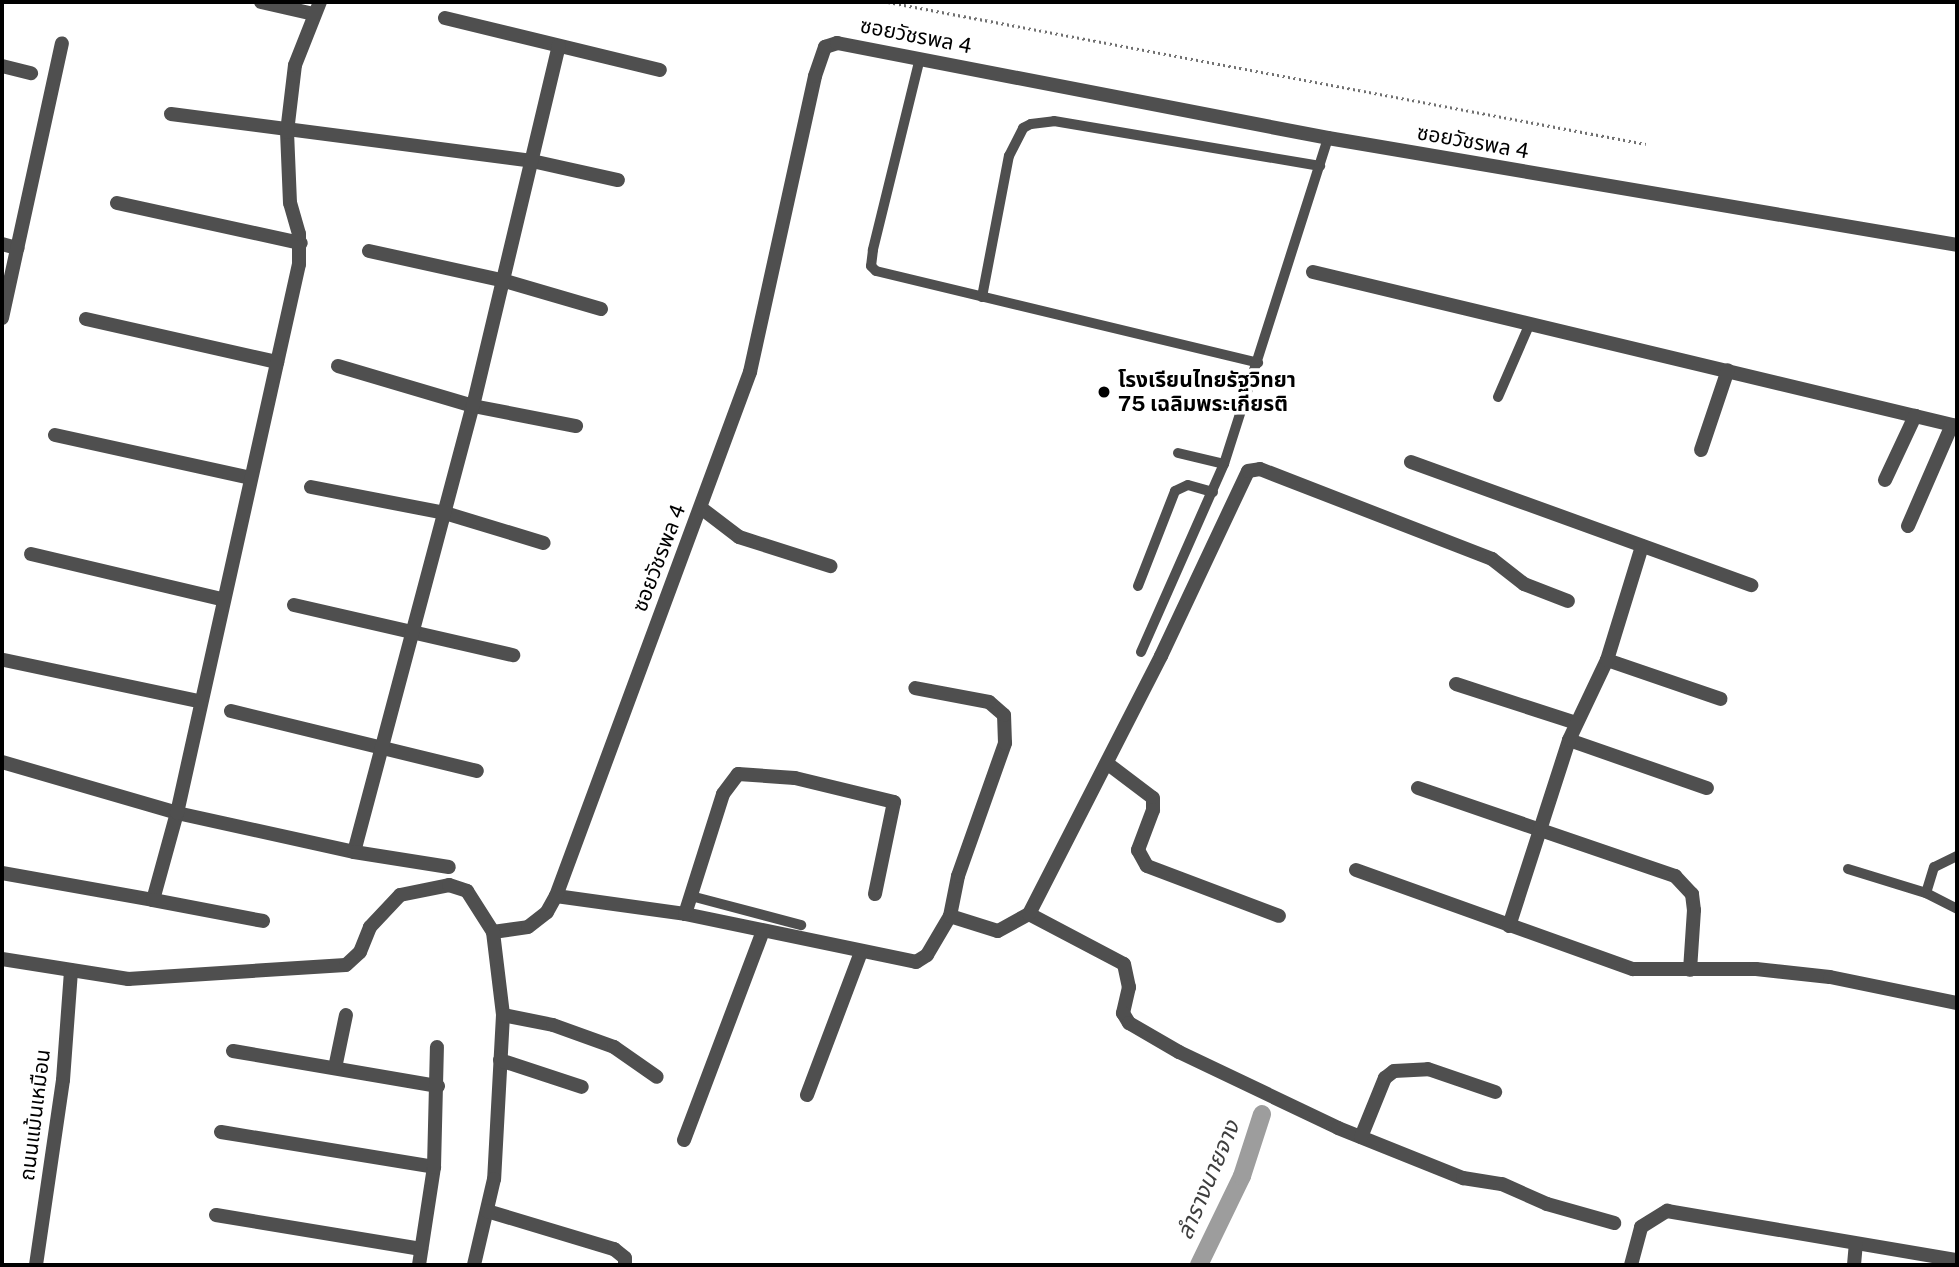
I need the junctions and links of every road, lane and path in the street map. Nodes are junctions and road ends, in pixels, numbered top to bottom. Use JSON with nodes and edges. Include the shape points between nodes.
{"nodes":[{"id":1,"x":261,"y":2,"type":"edge"},
{"id":2,"x":888,"y":2,"type":"edge"},
{"id":3,"x":317,"y":8,"type":"edge"},
{"id":4,"x":445,"y":18,"type":"dead end"},
{"id":5,"x":62,"y":43,"type":"dead end"},
{"id":6,"x":559,"y":46,"type":"junction"},
{"id":7,"x":920,"y":58,"type":"junction"},
{"id":8,"x":2,"y":66,"type":"edge"},
{"id":9,"x":660,"y":70,"type":"dead end"},
{"id":10,"x":31,"y":73,"type":"dead end"},
{"id":11,"x":172,"y":114,"type":"dead end"},
{"id":12,"x":287,"y":132,"type":"junction"},
{"id":13,"x":1328,"y":138,"type":"junction"},
{"id":14,"x":1646,"y":144,"type":"dead end"},
{"id":15,"x":532,"y":161,"type":"junction"},
{"id":16,"x":1320,"y":166,"type":"junction"},
{"id":17,"x":618,"y":180,"type":"dead end"},
{"id":18,"x":117,"y":203,"type":"dead end"},
{"id":19,"x":300,"y":243,"type":"junction"},
{"id":20,"x":1957,"y":245,"type":"edge"},
{"id":21,"x":9,"y":246,"type":"edge"},
{"id":22,"x":369,"y":251,"type":"dead end"},
{"id":23,"x":1313,"y":272,"type":"dead end"},
{"id":24,"x":505,"y":281,"type":"junction"},
{"id":25,"x":982,"y":297,"type":"junction"},
{"id":26,"x":601,"y":309,"type":"dead end"},
{"id":27,"x":2,"y":318,"type":"edge"},
{"id":28,"x":86,"y":319,"type":"dead end"},
{"id":29,"x":1530,"y":323,"type":"junction"},
{"id":30,"x":277,"y":362,"type":"junction"},
{"id":31,"x":1258,"y":363,"type":"junction"},
{"id":32,"x":338,"y":366,"type":"dead end"},
{"id":33,"x":1728,"y":370,"type":"junction"},
{"id":34,"x":1498,"y":397,"type":"dead end"},
{"id":35,"x":474,"y":407,"type":"junction"},
{"id":36,"x":1915,"y":416,"type":"junction"},
{"id":37,"x":1954,"y":425,"type":"edge"},
{"id":38,"x":576,"y":426,"type":"dead end"},
{"id":39,"x":55,"y":435,"type":"dead end"},
{"id":40,"x":1701,"y":450,"type":"dead end"},
{"id":41,"x":1178,"y":453,"type":"dead end"},
{"id":42,"x":1411,"y":462,"type":"dead end"},
{"id":43,"x":1224,"y":464,"type":"junction"},
{"id":44,"x":250,"y":478,"type":"junction"},
{"id":45,"x":1885,"y":480,"type":"dead end"},
{"id":46,"x":311,"y":486,"type":"dead end"},
{"id":47,"x":1213,"y":492,"type":"junction"},
{"id":48,"x":701,"y":508,"type":"junction"},
{"id":49,"x":445,"y":513,"type":"junction"},
{"id":50,"x":1908,"y":526,"type":"dead end"},
{"id":51,"x":544,"y":543,"type":"dead end"},
{"id":52,"x":1642,"y":546,"type":"junction"},
{"id":53,"x":31,"y":554,"type":"dead end"},
{"id":54,"x":830,"y":566,"type":"dead end"},
{"id":55,"x":1751,"y":585,"type":"dead end"},
{"id":56,"x":1138,"y":586,"type":"dead end"},
{"id":57,"x":222,"y":599,"type":"junction"},
{"id":58,"x":1569,"y":601,"type":"dead end"},
{"id":59,"x":294,"y":605,"type":"dead end"},
{"id":60,"x":414,"y":632,"type":"junction"},
{"id":61,"x":1141,"y":652,"type":"dead end"},
{"id":62,"x":513,"y":655,"type":"dead end"},
{"id":63,"x":4,"y":660,"type":"dead end"},
{"id":64,"x":1607,"y":660,"type":"junction"},
{"id":65,"x":1456,"y":684,"type":"dead end"},
{"id":66,"x":915,"y":688,"type":"dead end"},
{"id":67,"x":1721,"y":699,"type":"dead end"},
{"id":68,"x":199,"y":701,"type":"junction"},
{"id":69,"x":231,"y":711,"type":"dead end"},
{"id":70,"x":1576,"y":723,"type":"junction"},
{"id":71,"x":1569,"y":740,"type":"junction"},
{"id":72,"x":383,"y":750,"type":"junction"},
{"id":73,"x":2,"y":762,"type":"edge"},
{"id":74,"x":1108,"y":764,"type":"junction"},
{"id":75,"x":477,"y":771,"type":"dead end"},
{"id":76,"x":1418,"y":788,"type":"dead end"},
{"id":77,"x":1707,"y":788,"type":"dead end"},
{"id":78,"x":177,"y":813,"type":"junction"},
{"id":79,"x":1540,"y":832,"type":"junction"},
{"id":80,"x":354,"y":852,"type":"junction"},
{"id":81,"x":1957,"y":856,"type":"edge"},
{"id":82,"x":449,"y":867,"type":"dead end"},
{"id":83,"x":1848,"y":869,"type":"dead end"},
{"id":84,"x":1356,"y":870,"type":"dead end"},
{"id":85,"x":2,"y":873,"type":"edge"},
{"id":86,"x":1926,"y":892,"type":"junction"},
{"id":87,"x":876,"y":894,"type":"dead end"},
{"id":88,"x":556,"y":896,"type":"junction"},
{"id":89,"x":691,"y":896,"type":"junction"},
{"id":90,"x":153,"y":900,"type":"junction"},
{"id":91,"x":1957,"y":909,"type":"edge"},
{"id":92,"x":685,"y":914,"type":"junction"},
{"id":93,"x":1030,"y":914,"type":"junction"},
{"id":94,"x":950,"y":916,"type":"junction"},
{"id":95,"x":1279,"y":916,"type":"dead end"},
{"id":96,"x":263,"y":921,"type":"dead end"},
{"id":97,"x":801,"y":925,"type":"dead end"},
{"id":98,"x":1509,"y":926,"type":"junction"},
{"id":99,"x":763,"y":931,"type":"junction"},
{"id":100,"x":493,"y":933,"type":"junction"},
{"id":101,"x":861,"y":952,"type":"junction"},
{"id":102,"x":2,"y":959,"type":"edge"},
{"id":103,"x":71,"y":970,"type":"junction"},
{"id":104,"x":1690,"y":970,"type":"junction"},
{"id":105,"x":1957,"y":1003,"type":"edge"},
{"id":106,"x":346,"y":1015,"type":"dead end"},
{"id":107,"x":503,"y":1015,"type":"junction"},
{"id":108,"x":437,"y":1047,"type":"dead end"},
{"id":109,"x":233,"y":1051,"type":"dead end"},
{"id":110,"x":500,"y":1060,"type":"junction"},
{"id":111,"x":335,"y":1068,"type":"junction"},
{"id":112,"x":657,"y":1077,"type":"dead end"},
{"id":113,"x":438,"y":1086,"type":"junction"},
{"id":114,"x":582,"y":1087,"type":"dead end"},
{"id":115,"x":1496,"y":1092,"type":"dead end"},
{"id":116,"x":807,"y":1095,"type":"dead end"},
{"id":117,"x":221,"y":1132,"type":"dead end"},
{"id":118,"x":1361,"y":1137,"type":"junction"},
{"id":119,"x":684,"y":1140,"type":"dead end"},
{"id":120,"x":434,"y":1167,"type":"junction"},
{"id":121,"x":487,"y":1210,"type":"junction"},
{"id":122,"x":216,"y":1215,"type":"dead end"},
{"id":123,"x":1614,"y":1223,"type":"dead end"},
{"id":124,"x":1856,"y":1244,"type":"junction"},
{"id":125,"x":421,"y":1249,"type":"junction"},
{"id":126,"x":1957,"y":1260,"type":"edge"},
{"id":127,"x":36,"y":1265,"type":"edge"},
{"id":128,"x":419,"y":1265,"type":"edge"},
{"id":129,"x":474,"y":1265,"type":"edge"},
{"id":130,"x":625,"y":1265,"type":"edge"},
{"id":131,"x":1631,"y":1265,"type":"edge"},
{"id":132,"x":1854,"y":1265,"type":"edge"}],
"edges":[{"from":1,"to":3,"type":"street"},
{"from":2,"to":14,"type":"path"},
{"from":3,"to":12,"type":"street","via":[[295,65]]},
{"from":4,"to":6,"type":"street"},
{"from":5,"to":21,"type":"street"},
{"from":6,"to":9,"type":"street"},
{"from":6,"to":15,"type":"street"},
{"from":7,"to":13,"type":"street","name":"ซอยวัชรพล 4"},
{"from":7,"to":25,"type":"lane","via":[[871,266],[887,277]]},
{"from":7,"to":48,"type":"street","name":"ซอยวัชรพล 4","via":[[837,43],[825,47],[819,57],[750,372]]},
{"from":8,"to":10,"type":"street"},
{"from":11,"to":12,"type":"street"},
{"from":12,"to":15,"type":"street"},
{"from":12,"to":19,"type":"street","via":[[290,203]]},
{"from":13,"to":16,"type":"lane"},
{"from":13,"to":20,"type":"street","name":"ซอยวัชรพล 4"},
{"from":15,"to":17,"type":"street"},
{"from":15,"to":24,"type":"street"},
{"from":16,"to":25,"type":"lane","via":[[1054,121],[1031,124],[1023,128],[1009,156]]},
{"from":16,"to":31,"type":"lane"},
{"from":18,"to":19,"type":"street"},
{"from":19,"to":30,"type":"street"},
{"from":21,"to":27,"type":"street"},
{"from":22,"to":24,"type":"street"},
{"from":23,"to":29,"type":"street"},
{"from":24,"to":26,"type":"street"},
{"from":24,"to":35,"type":"street"},
{"from":25,"to":31,"type":"lane"},
{"from":28,"to":30,"type":"street"},
{"from":29,"to":33,"type":"street"},
{"from":29,"to":34,"type":"lane"},
{"from":30,"to":44,"type":"street"},
{"from":31,"to":43,"type":"lane"},
{"from":32,"to":35,"type":"street"},
{"from":33,"to":36,"type":"street"},
{"from":33,"to":40,"type":"street"},
{"from":35,"to":38,"type":"street"},
{"from":35,"to":49,"type":"street"},
{"from":36,"to":37,"type":"street"},
{"from":36,"to":45,"type":"street"},
{"from":37,"to":50,"type":"street"},
{"from":39,"to":44,"type":"street"},
{"from":41,"to":43,"type":"lane"},
{"from":42,"to":52,"type":"street"},
{"from":43,"to":47,"type":"lane"},
{"from":44,"to":57,"type":"street"},
{"from":46,"to":49,"type":"street"},
{"from":47,"to":56,"type":"lane","via":[[1188,485],[1175,491]]},
{"from":47,"to":61,"type":"lane"},
{"from":48,"to":54,"type":"street","via":[[739,537]]},
{"from":48,"to":88,"type":"street","name":"ซอยวัชรพล 4"},
{"from":49,"to":51,"type":"street"},
{"from":49,"to":60,"type":"street"},
{"from":52,"to":55,"type":"street"},
{"from":52,"to":64,"type":"street"},
{"from":53,"to":57,"type":"street"},
{"from":57,"to":68,"type":"street"},
{"from":58,"to":74,"type":"street","via":[[1524,583],[1492,559],[1254,468],[1244,475]]},
{"from":59,"to":60,"type":"street"},
{"from":60,"to":62,"type":"street"},
{"from":60,"to":72,"type":"street"},
{"from":63,"to":68,"type":"street"},
{"from":64,"to":67,"type":"street"},
{"from":64,"to":70,"type":"street"},
{"from":65,"to":70,"type":"street"},
{"from":66,"to":94,"type":"street","via":[[989,702],[1004,715],[1005,743],[958,876]]},
{"from":68,"to":78,"type":"street"},
{"from":69,"to":72,"type":"street"},
{"from":70,"to":71,"type":"street"},
{"from":71,"to":77,"type":"street"},
{"from":71,"to":79,"type":"street"},
{"from":72,"to":75,"type":"street"},
{"from":72,"to":80,"type":"street"},
{"from":73,"to":78,"type":"street"},
{"from":74,"to":93,"type":"street"},
{"from":74,"to":95,"type":"street","via":[[1153,798],[1138,850],[1147,866]]},
{"from":76,"to":79,"type":"street"},
{"from":78,"to":80,"type":"street"},
{"from":78,"to":90,"type":"street"},
{"from":79,"to":98,"type":"street"},
{"from":79,"to":104,"type":"street","via":[[1675,876],[1692,894]]},
{"from":80,"to":82,"type":"street"},
{"from":81,"to":86,"type":"lane","via":[[1934,867]]},
{"from":83,"to":86,"type":"lane"},
{"from":84,"to":98,"type":"street"},
{"from":85,"to":90,"type":"street"},
{"from":86,"to":91,"type":"lane"},
{"from":87,"to":89,"type":"street","via":[[894,802],[795,778],[738,774],[723,794]]},
{"from":88,"to":92,"type":"street"},
{"from":88,"to":100,"type":"street","name":"ซอยวัชรพล 4","via":[[547,912],[528,927]]},
{"from":89,"to":92,"type":"street"},
{"from":89,"to":97,"type":"lane"},
{"from":90,"to":96,"type":"street"},
{"from":92,"to":99,"type":"street"},
{"from":93,"to":94,"type":"street","via":[[998,931]]},
{"from":93,"to":118,"type":"street","via":[[1124,964],[1129,986],[1124,1013],[1129,1023],[1179,1052]]},
{"from":94,"to":101,"type":"street","via":[[927,955],[916,962]]},
{"from":98,"to":104,"type":"street","via":[[1633,969]]},
{"from":99,"to":101,"type":"street"},
{"from":99,"to":119,"type":"street"},
{"from":100,"to":103,"type":"street","via":[[467,891],[449,885],[400,895],[370,927],[360,952],[346,965],[128,979]]},
{"from":100,"to":107,"type":"street"},
{"from":101,"to":116,"type":"street"},
{"from":102,"to":103,"type":"street"},
{"from":103,"to":127,"type":"street","name":"ถนนแม้นเหมือน","via":[[63,1080]]},
{"from":104,"to":105,"type":"street","via":[[1756,969],[1830,977]]},
{"from":106,"to":111,"type":"street"},
{"from":107,"to":110,"type":"street"},
{"from":107,"to":112,"type":"street","via":[[553,1025],[614,1047]]},
{"from":108,"to":113,"type":"street"},
{"from":109,"to":111,"type":"street"},
{"from":110,"to":114,"type":"street"},
{"from":110,"to":121,"type":"street","via":[[494,1179]]},
{"from":111,"to":113,"type":"street"},
{"from":113,"to":120,"type":"street"},
{"from":115,"to":118,"type":"street","via":[[1428,1069],[1394,1071],[1385,1078]]},
{"from":117,"to":120,"type":"street"},
{"from":118,"to":123,"type":"street","via":[[1463,1178],[1502,1184],[1547,1204]]},
{"from":120,"to":125,"type":"street"},
{"from":121,"to":129,"type":"street"},
{"from":121,"to":130,"type":"street","via":[[614,1249],[625,1258]]},
{"from":122,"to":125,"type":"street"},
{"from":124,"to":126,"type":"street"},
{"from":124,"to":131,"type":"street","via":[[1667,1211],[1641,1227]]},
{"from":124,"to":132,"type":"street"},
{"from":125,"to":128,"type":"street"}]}
